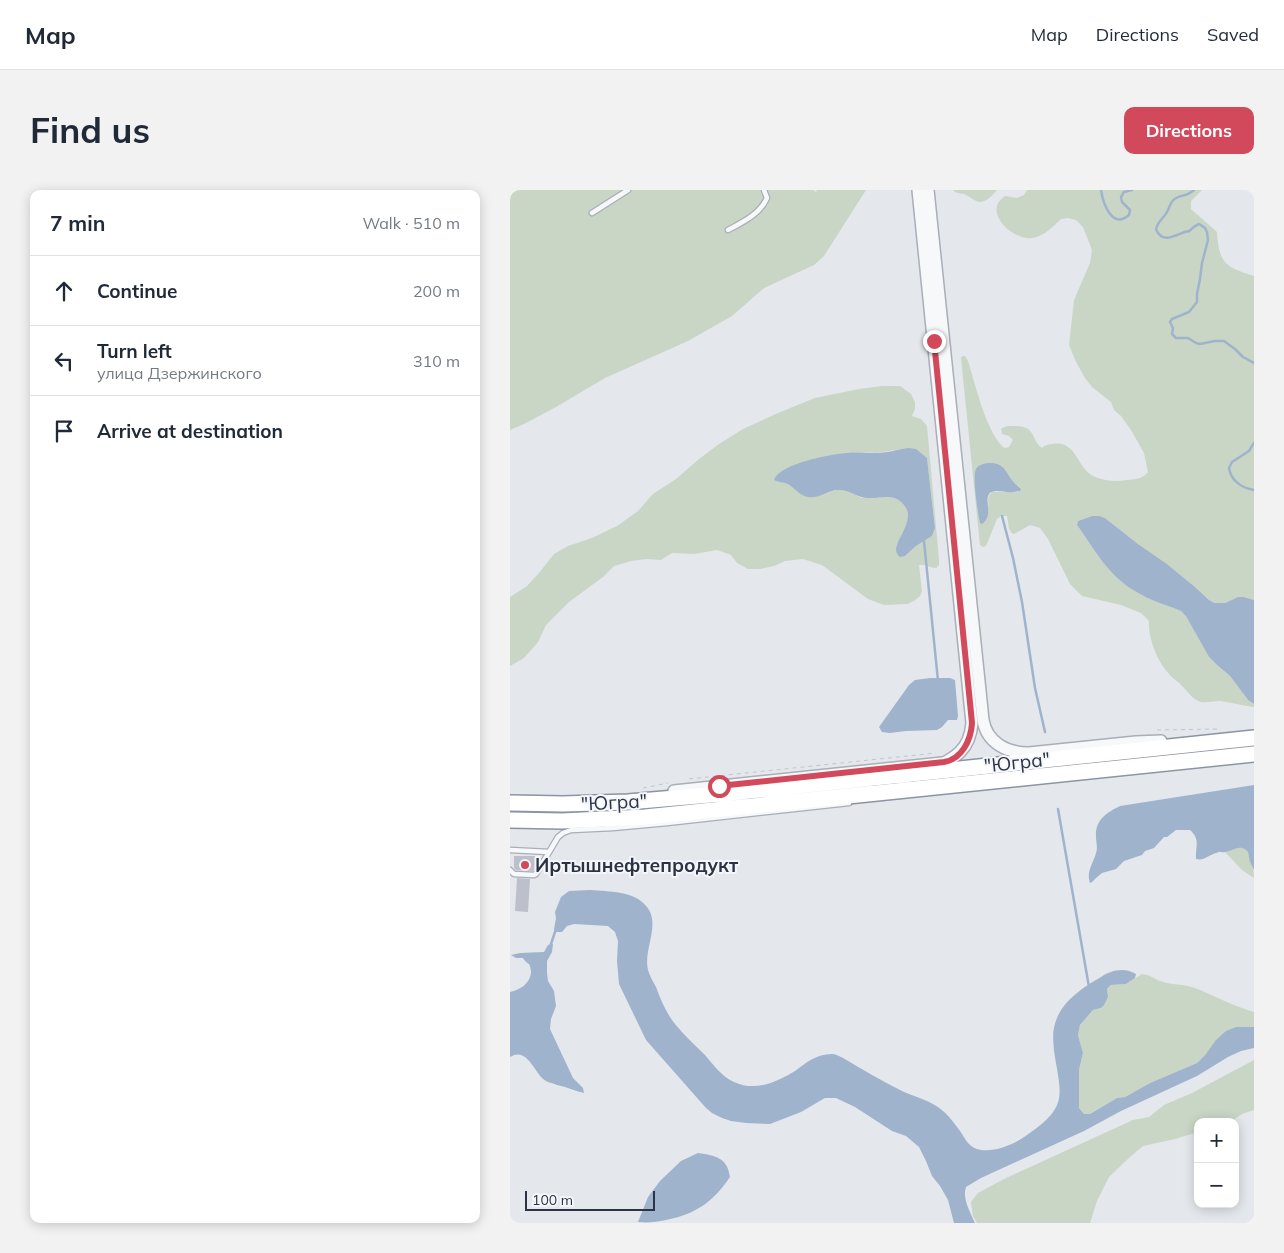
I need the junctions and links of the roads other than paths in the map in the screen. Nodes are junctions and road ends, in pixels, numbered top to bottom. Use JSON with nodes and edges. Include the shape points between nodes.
{"nodes":[{"id":1,"x":628,"y":190,"type":"edge"},
{"id":2,"x":764,"y":190,"type":"edge"},
{"id":3,"x":918,"y":190,"type":"edge"},
{"id":4,"x":928,"y":190,"type":"edge"},
{"id":5,"x":592,"y":213,"type":"dead end"},
{"id":6,"x":728,"y":230,"type":"dead end"},
{"id":7,"x":978,"y":720,"type":"junction"},
{"id":8,"x":1254,"y":737,"type":"edge"},
{"id":9,"x":1012,"y":752,"type":"junction"},
{"id":10,"x":1254,"y":754,"type":"edge"},
{"id":11,"x":1038,"y":760,"type":"junction"},
{"id":12,"x":948,"y":762,"type":"junction"},
{"id":13,"x":928,"y":772,"type":"junction"},
{"id":14,"x":944,"y":786,"type":"junction"},
{"id":15,"x":876,"y":798,"type":"dead end"},
{"id":16,"x":510,"y":803,"type":"edge"},
{"id":17,"x":617,"y":803,"type":"junction"},
{"id":18,"x":851,"y":803,"type":"dead end"},
{"id":19,"x":510,"y":820,"type":"edge"},
{"id":20,"x":510,"y":850,"type":"edge"},
{"id":21,"x":549,"y":852,"type":"junction"},
{"id":22,"x":510,"y":870,"type":"edge"}],
"edges":[{"from":1,"to":5,"type":"lane"},
{"from":2,"to":6,"type":"lane","via":[[768,198],[760,208]]},
{"from":3,"to":7,"type":"street"},
{"from":4,"to":7,"type":"street"},
{"from":7,"to":9,"type":"street","via":[[991,737]]},
{"from":7,"to":12,"type":"street","via":[[968,742]]},
{"from":8,"to":9,"type":"street"},
{"from":8,"to":11,"type":"highway","name":"\"Югра\""},
{"from":9,"to":11,"type":"street"},
{"from":10,"to":14,"type":"highway","name":"\"Югра\""},
{"from":11,"to":13,"type":"highway","name":"\"Югра\""},
{"from":12,"to":13,"type":"street"},
{"from":12,"to":17,"type":"street","via":[[679,790]]},
{"from":13,"to":17,"type":"highway","name":"\"Югра\""},
{"from":14,"to":15,"type":"lane"},
{"from":14,"to":19,"type":"highway","name":"\"Югра\"","via":[[645,817]]},
{"from":16,"to":17,"type":"highway","name":"\"Югра\""},
{"from":18,"to":21,"type":"lane","via":[[571,830],[558,837]]},
{"from":20,"to":21,"type":"lane"},
{"from":21,"to":22,"type":"lane","via":[[534,875],[514,874]]}]}
